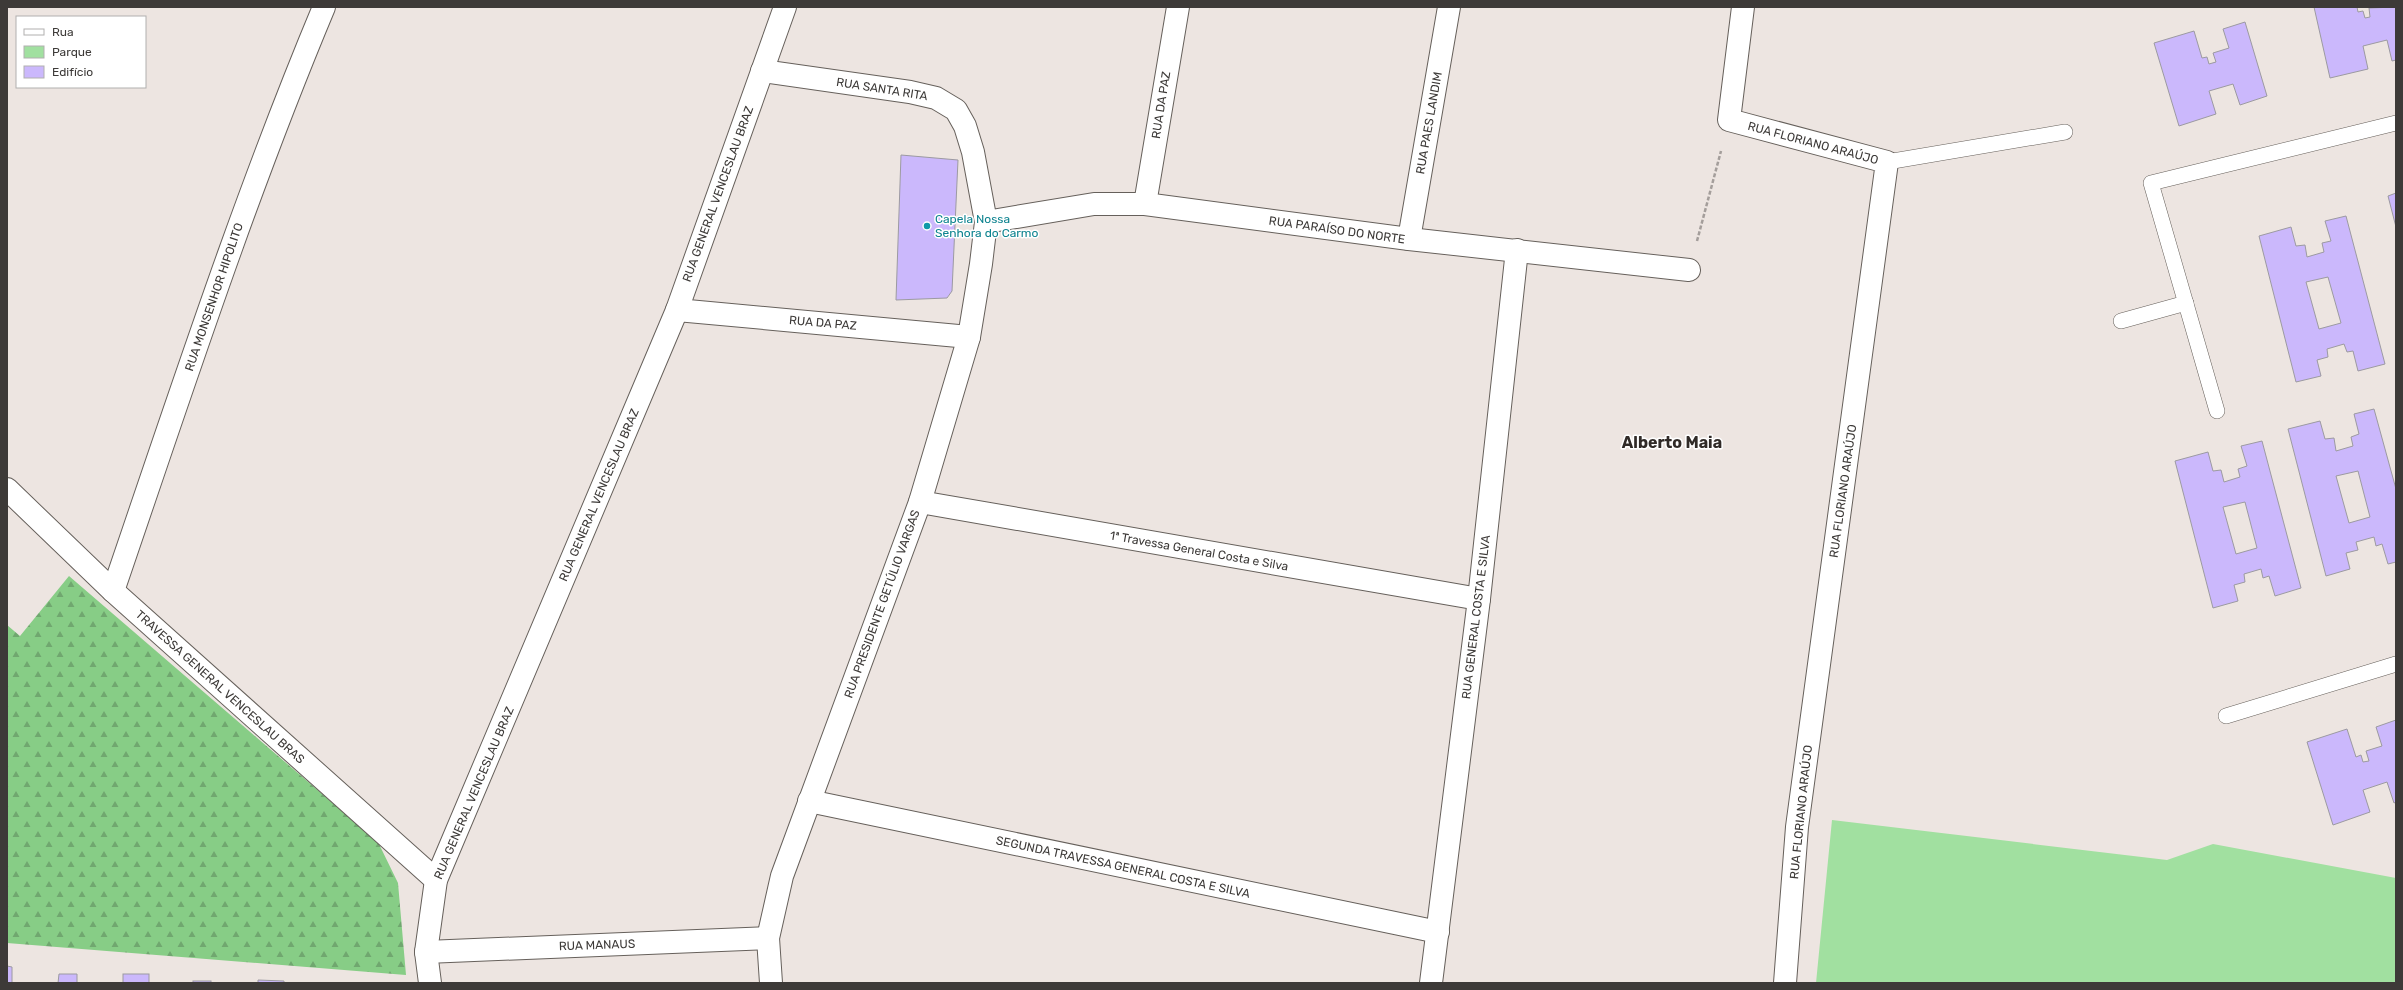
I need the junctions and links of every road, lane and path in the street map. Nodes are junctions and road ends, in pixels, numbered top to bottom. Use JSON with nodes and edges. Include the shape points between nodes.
{"nodes":[{"id":1,"x":324,"y":7,"type":"edge"},
{"id":2,"x":784,"y":7,"type":"edge"},
{"id":3,"x":1178,"y":7,"type":"edge"},
{"id":4,"x":1449,"y":7,"type":"edge"},
{"id":5,"x":1743,"y":7,"type":"edge"},
{"id":6,"x":762,"y":71,"type":"junction"},
{"id":7,"x":1729,"y":120,"type":"junction"},
{"id":8,"x":2396,"y":123,"type":"edge"},
{"id":9,"x":2065,"y":132,"type":"dead end"},
{"id":10,"x":1887,"y":162,"type":"junction"},
{"id":11,"x":1145,"y":204,"type":"junction"},
{"id":12,"x":986,"y":222,"type":"junction"},
{"id":13,"x":1409,"y":240,"type":"junction"},
{"id":14,"x":1517,"y":250,"type":"junction"},
{"id":15,"x":1689,"y":270,"type":"joint"},
{"id":16,"x":2186,"y":303,"type":"junction"},
{"id":17,"x":677,"y":310,"type":"junction"},
{"id":18,"x":2121,"y":321,"type":"dead end"},
{"id":19,"x":970,"y":337,"type":"junction"},
{"id":20,"x":2217,"y":411,"type":"dead end"},
{"id":21,"x":7,"y":489,"type":"edge"},
{"id":22,"x":920,"y":502,"type":"junction"},
{"id":23,"x":113,"y":591,"type":"junction"},
{"id":24,"x":1479,"y":599,"type":"junction"},
{"id":25,"x":2396,"y":664,"type":"edge"},
{"id":26,"x":2226,"y":716,"type":"dead end"},
{"id":27,"x":809,"y":801,"type":"junction"},
{"id":28,"x":436,"y":880,"type":"junction"},
{"id":29,"x":1438,"y":932,"type":"junction"},
{"id":30,"x":768,"y":938,"type":"junction"},
{"id":31,"x":426,"y":952,"type":"junction"},
{"id":32,"x":430,"y":983,"type":"edge"},
{"id":33,"x":771,"y":983,"type":"edge"},
{"id":34,"x":1431,"y":983,"type":"edge"},
{"id":35,"x":1785,"y":983,"type":"edge"}],
"edges":[{"from":1,"to":23,"type":"street","name":"RUA MONSENHOR HIPOLITO","via":[[229,254]]},
{"from":2,"to":6,"type":"street","name":"RUA GENERAL VENCESLAU BRAZ"},
{"from":3,"to":11,"type":"street","name":"RUA DA PAZ"},
{"from":4,"to":13,"type":"street","name":"RUA PAES LANDIM"},
{"from":5,"to":7,"type":"street"},
{"from":6,"to":12,"type":"street","name":"RUA SANTA RITA","via":[[910,92],[936,98],[956,110],[965,126],[973,152]]},
{"from":6,"to":17,"type":"street","name":"RUA GENERAL VENCESLAU BRAZ"},
{"from":7,"to":10,"type":"street","name":"RUA FLORIANO ARAÚJO"},
{"from":7,"to":15,"type":"path"},
{"from":8,"to":16,"type":"lane","via":[[2151,183]]},
{"from":9,"to":10,"type":"lane"},
{"from":10,"to":35,"type":"street","name":"RUA FLORIANO ARAÚJO","via":[[1797,827]]},
{"from":11,"to":12,"type":"street","name":"RUA PARAÍSO DO NORTE","via":[[1094,204]]},
{"from":11,"to":13,"type":"street","name":"RUA PARAÍSO DO NORTE"},
{"from":12,"to":19,"type":"street","name":"RUA PRESIDENTE GETÚLIO VARGAS"},
{"from":13,"to":14,"type":"street","name":"RUA PARAÍSO DO NORTE"},
{"from":14,"to":15,"type":"street","name":"RUA PARAÍSO DO NORTE"},
{"from":14,"to":24,"type":"street","name":"RUA GENERAL COSTA E SILVA"},
{"from":16,"to":18,"type":"lane"},
{"from":16,"to":20,"type":"lane"},
{"from":17,"to":19,"type":"street","name":"RUA DA PAZ"},
{"from":17,"to":28,"type":"street","name":"RUA GENERAL VENCESLAU BRAZ"},
{"from":19,"to":22,"type":"street","name":"RUA PRESIDENTE GETÚLIO VARGAS"},
{"from":21,"to":23,"type":"street","name":"TRAVESSA GENERAL VENCESLAU BRAS"},
{"from":22,"to":24,"type":"street","name":"1ª Travessa General Costa e Silva"},
{"from":22,"to":27,"type":"street","name":"RUA PRESIDENTE GETÚLIO VARGAS"},
{"from":23,"to":28,"type":"street","name":"TRAVESSA GENERAL VENCESLAU BRAS"},
{"from":24,"to":29,"type":"street","name":"RUA GENERAL COSTA E SILVA"},
{"from":25,"to":26,"type":"lane"},
{"from":27,"to":29,"type":"street","name":"SEGUNDA TRAVESSA GENERAL COSTA E SILVA"},
{"from":27,"to":30,"type":"street","name":"RUA PRESIDENTE GETÚLIO VARGAS","via":[[782,876]]},
{"from":28,"to":31,"type":"street","name":"RUA GENERAL VENCESLAU BRAZ"},
{"from":29,"to":34,"type":"street","name":"RUA GENERAL COSTA E SILVA"},
{"from":30,"to":31,"type":"street","name":"RUA MANAUS"},
{"from":30,"to":33,"type":"street","name":"RUA PRESIDENTE GETÚLIO VARGAS"},
{"from":31,"to":32,"type":"street","name":"RUA GENERAL VENCESLAU BRAZ"}]}
